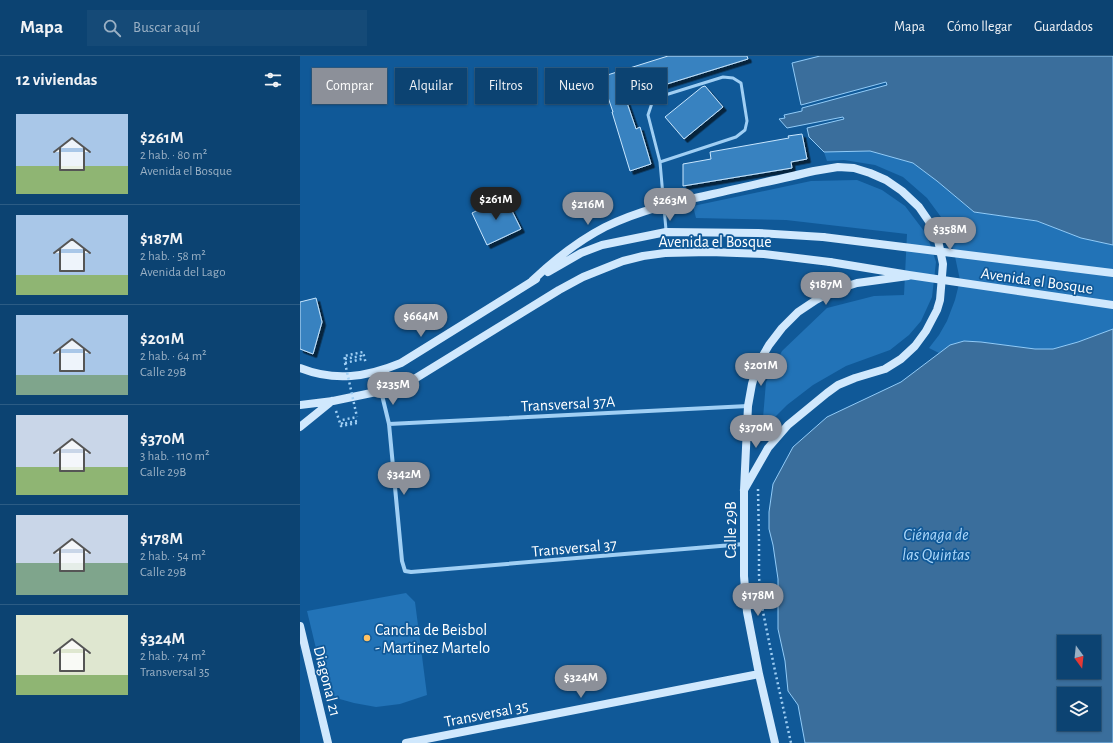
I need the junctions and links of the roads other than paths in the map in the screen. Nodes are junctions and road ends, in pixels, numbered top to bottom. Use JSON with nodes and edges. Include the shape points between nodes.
{"nodes":[{"id":1,"x":660,"y":162,"type":"junction"},
{"id":2,"x":664,"y":205,"type":"junction"},
{"id":3,"x":666,"y":232,"type":"junction"},
{"id":4,"x":1113,"y":273,"type":"edge"},
{"id":5,"x":909,"y":276,"type":"junction"},
{"id":6,"x":532,"y":281,"type":"junction"},
{"id":7,"x":1113,"y":305,"type":"edge"},
{"id":8,"x":300,"y":368,"type":"edge"},
{"id":9,"x":381,"y":391,"type":"junction"},
{"id":10,"x":332,"y":401,"type":"junction"},
{"id":11,"x":300,"y":405,"type":"edge"},
{"id":12,"x":748,"y":406,"type":"junction"},
{"id":13,"x":389,"y":424,"type":"junction"},
{"id":14,"x":300,"y":427,"type":"edge"},
{"id":15,"x":744,"y":490,"type":"junction"},
{"id":16,"x":744,"y":544,"type":"junction"},
{"id":17,"x":300,"y":626,"type":"edge"},
{"id":18,"x":759,"y":674,"type":"junction"},
{"id":19,"x":328,"y":743,"type":"edge"},
{"id":20,"x":406,"y":743,"type":"edge"},
{"id":21,"x":775,"y":743,"type":"edge"}],
"edges":[{"from":1,"to":1,"type":"lane","via":[[648,115],[652,103],[662,96],[723,77],[734,78],[741,83],[747,121],[745,130],[736,137]]},
{"from":1,"to":2,"type":"lane"},
{"from":2,"to":3,"type":"lane"},
{"from":2,"to":6,"type":"main road","via":[[626,218],[585,239]]},
{"from":2,"to":15,"type":"main road","via":[[814,171],[838,167],[854,168],[886,180],[902,191],[919,206],[938,240],[943,264],[940,300],[926,331],[915,346],[885,369],[838,385],[788,425],[768,448]]},
{"from":3,"to":4,"type":"main road","name":"Avenida el Bosque","bridge":true,"via":[[822,237]]},
{"from":3,"to":6,"type":"main road","name":"Avenida el Bosque","via":[[602,245],[570,259]]},
{"from":5,"to":7,"type":"main road","name":"Avenida el Bosque","bridge":true},
{"from":5,"to":9,"type":"main road","name":"Avenida el Bosque","bridge":true,"via":[[764,254],[710,252],[642,256],[583,277],[416,378]]},
{"from":5,"to":12,"type":"main road","name":"Calle 29B","via":[[856,283],[835,290],[798,312],[782,328],[758,364]]},
{"from":6,"to":8,"type":"main road","name":"Avenida el Bosque","via":[[401,363],[368,374],[346,376]]},
{"from":9,"to":10,"type":"main road","name":"Avenida el Bosque"},
{"from":9,"to":13,"type":"street"},
{"from":10,"to":11,"type":"main road","name":"Avenida el Bosque"},
{"from":10,"to":14,"type":"main road"},
{"from":12,"to":13,"type":"street","name":"Transversal 37A"},
{"from":12,"to":15,"type":"main road","name":"Calle 29B"},
{"from":13,"to":16,"type":"street","name":"Transversal 37","via":[[405,571],[418,572]]},
{"from":15,"to":16,"type":"main road","name":"Calle 29B"},
{"from":16,"to":18,"type":"main road","name":"Calle 29B","via":[[748,612]]},
{"from":17,"to":19,"type":"main road","name":"Diagonal 21"},
{"from":18,"to":20,"type":"main road","name":"Transversal 35"},
{"from":18,"to":21,"type":"main road","name":"Calle 29B"}]}
